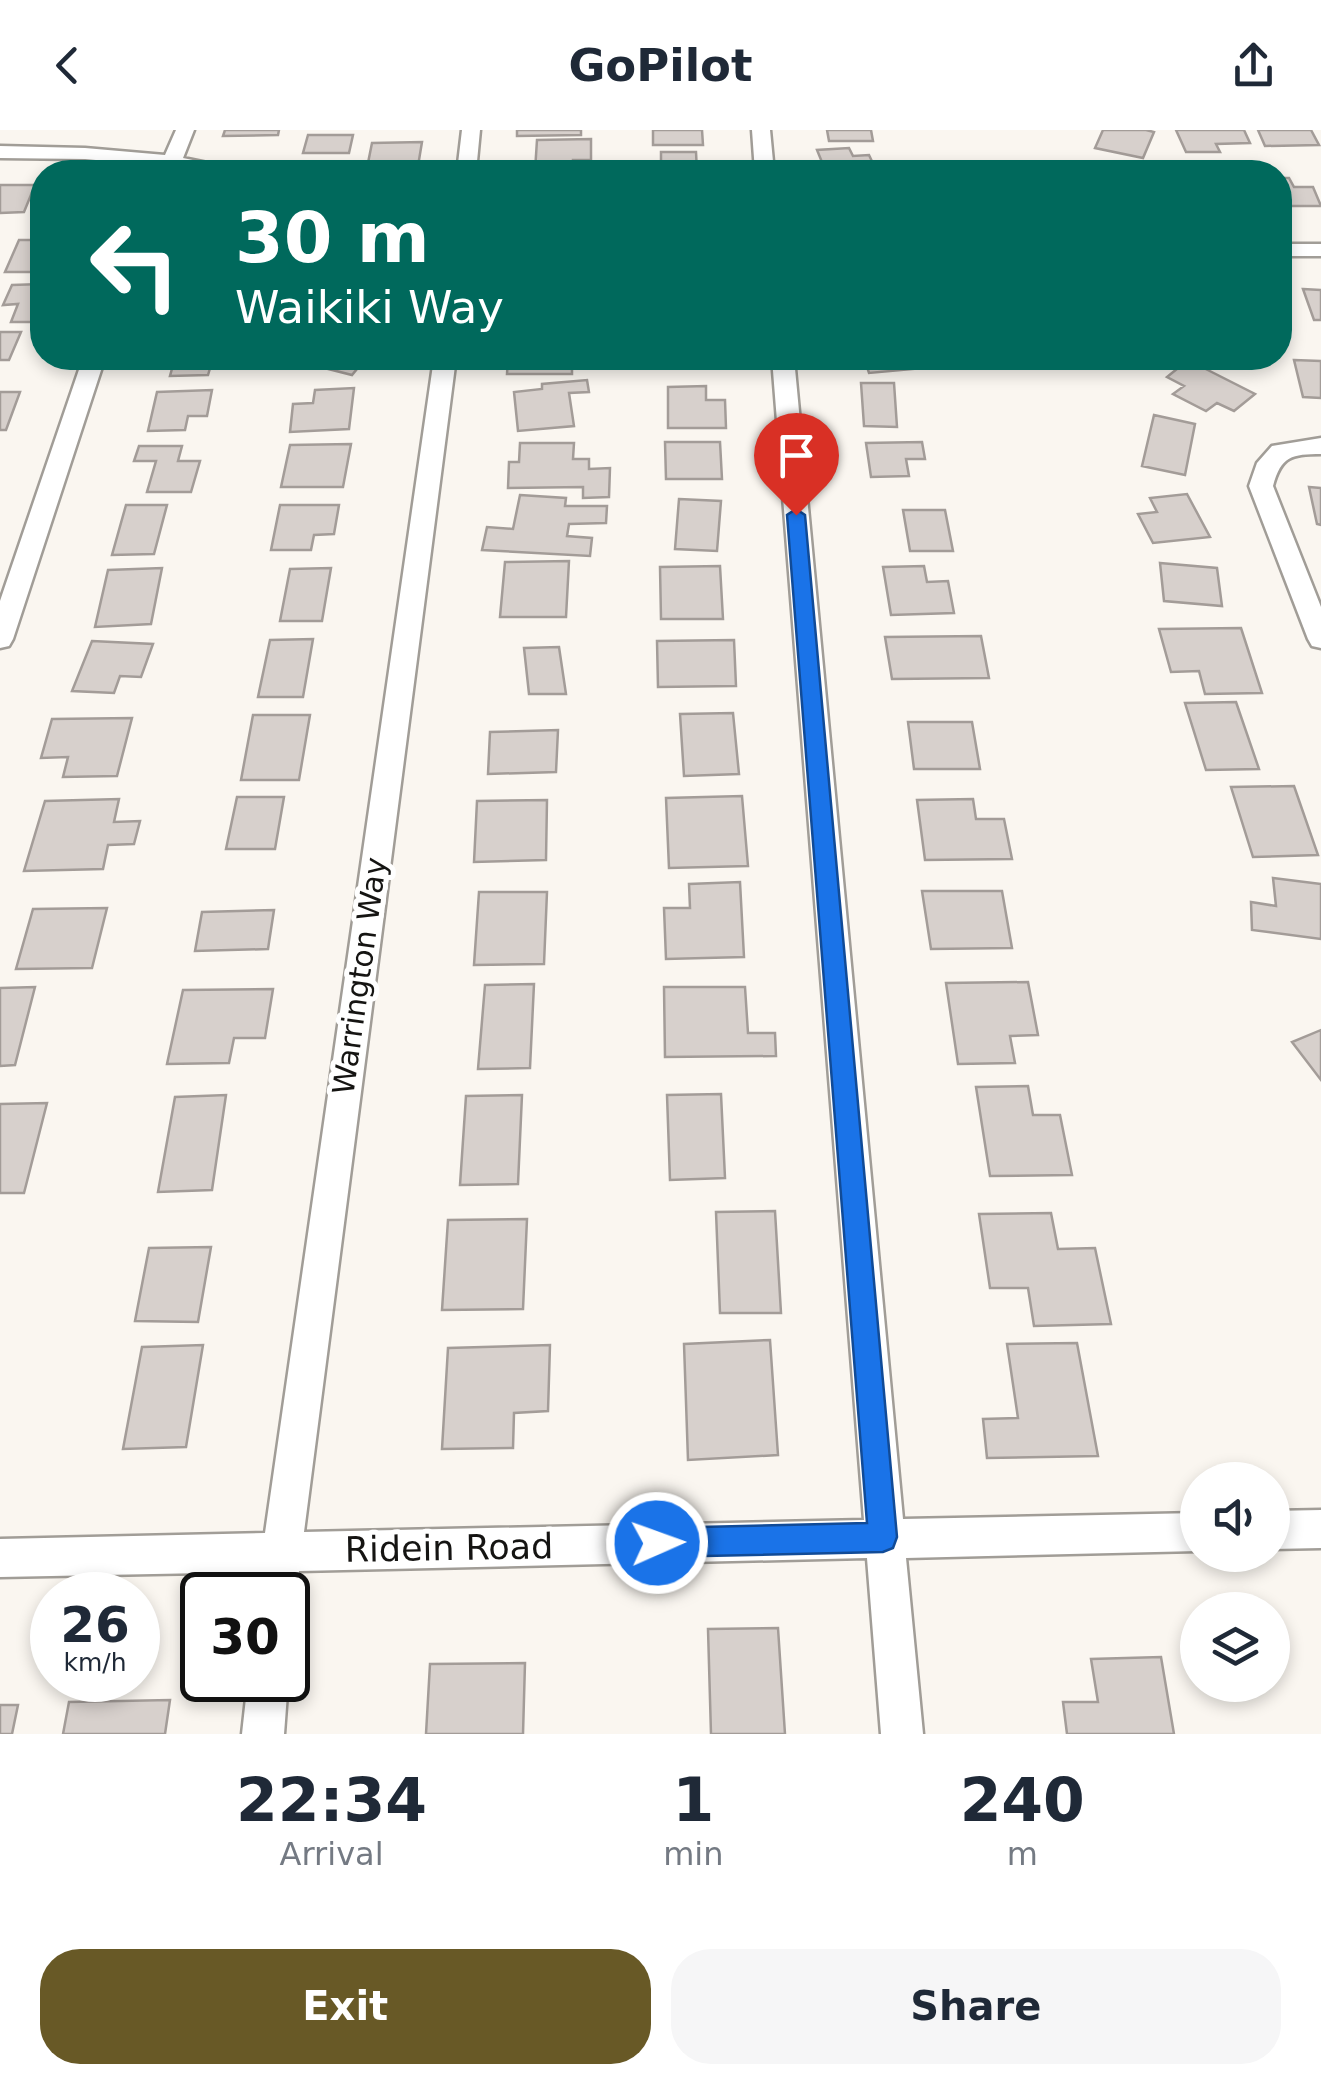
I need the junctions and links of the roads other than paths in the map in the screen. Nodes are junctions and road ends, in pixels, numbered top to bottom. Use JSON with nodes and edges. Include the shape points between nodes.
{"nodes":[{"id":1,"x":184,"y":130,"type":"edge"},
{"id":2,"x":471,"y":130,"type":"edge"},
{"id":3,"x":760,"y":130,"type":"edge"},
{"id":4,"x":0,"y":152,"type":"edge"},
{"id":5,"x":127,"y":160,"type":"edge"},
{"id":6,"x":174,"y":160,"type":"edge"},
{"id":7,"x":469,"y":160,"type":"edge"},
{"id":8,"x":764,"y":160,"type":"edge"},
{"id":9,"x":1292,"y":250,"type":"edge"},
{"id":10,"x":1321,"y":250,"type":"edge"},
{"id":11,"x":90,"y":370,"type":"edge"},
{"id":12,"x":443,"y":370,"type":"edge"},
{"id":13,"x":784,"y":370,"type":"edge"},
{"id":14,"x":1321,"y":446,"type":"edge"},
{"id":15,"x":0,"y":639,"type":"edge"},
{"id":16,"x":1321,"y":639,"type":"edge"},
{"id":17,"x":1290,"y":1530,"type":"edge"},
{"id":18,"x":1321,"y":1530,"type":"edge"},
{"id":19,"x":1180,"y":1532,"type":"edge"},
{"id":20,"x":883,"y":1537,"type":"junction"},
{"id":21,"x":280,"y":1552,"type":"junction"},
{"id":22,"x":0,"y":1558,"type":"edge"},
{"id":23,"x":278,"y":1572,"type":"edge"},
{"id":24,"x":266,"y":1702,"type":"edge"},
{"id":25,"x":262,"y":1734,"type":"edge"},
{"id":26,"x":902,"y":1734,"type":"edge"}],
"edges":[{"from":1,"to":6,"type":"street"},
{"from":2,"to":7,"type":"street"},
{"from":3,"to":8,"type":"street"},
{"from":4,"to":5,"type":"street"},
{"from":9,"to":10,"type":"street"},
{"from":11,"to":15,"type":"street"},
{"from":12,"to":21,"type":"street","name":"Warrington Way"},
{"from":13,"to":20,"type":"street"},
{"from":14,"to":16,"type":"street","via":[[1284,447],[1266,462],[1261,486]]},
{"from":17,"to":18,"type":"street"},
{"from":19,"to":20,"type":"street","name":"Ridein Road"},
{"from":20,"to":21,"type":"street","name":"Ridein Road"},
{"from":20,"to":26,"type":"street"},
{"from":21,"to":22,"type":"street","name":"Ridein Road"},
{"from":21,"to":23,"type":"street","name":"Warrington Way"},
{"from":24,"to":25,"type":"street"}]}
